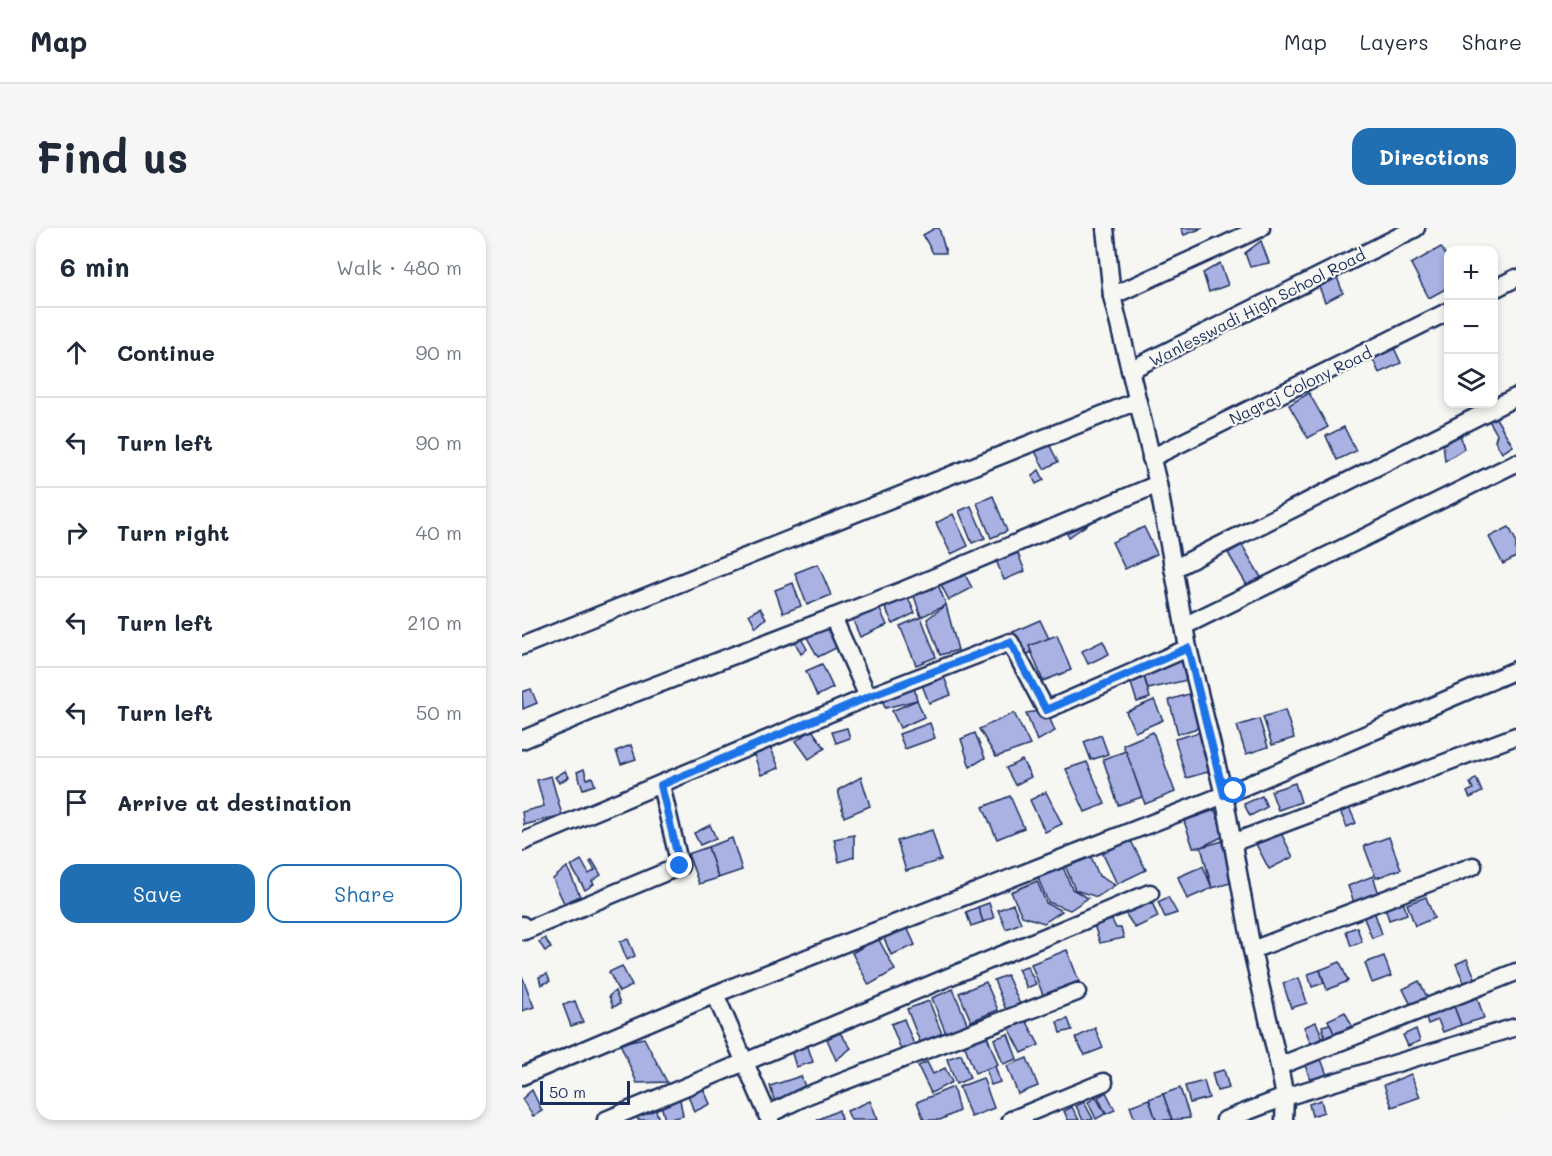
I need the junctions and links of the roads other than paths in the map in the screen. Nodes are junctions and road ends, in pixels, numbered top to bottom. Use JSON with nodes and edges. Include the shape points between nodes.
{"nodes":[{"id":1,"x":1105,"y":228,"type":"edge"},
{"id":2,"x":1261,"y":228,"type":"edge"},
{"id":3,"x":1416,"y":228,"type":"edge"},
{"id":4,"x":1516,"y":278,"type":"edge"},
{"id":5,"x":1498,"y":287,"type":"edge"},
{"id":6,"x":1112,"y":296,"type":"junction"},
{"id":7,"x":1444,"y":313,"type":"edge"},
{"id":8,"x":1130,"y":370,"type":"junction"},
{"id":9,"x":1516,"y":397,"type":"edge"},
{"id":10,"x":1137,"y":401,"type":"junction"},
{"id":11,"x":1151,"y":458,"type":"junction"},
{"id":12,"x":1516,"y":463,"type":"edge"},
{"id":13,"x":1158,"y":484,"type":"junction"},
{"id":14,"x":1173,"y":568,"type":"junction"},
{"id":15,"x":832,"y":617,"type":"junction"},
{"id":16,"x":1184,"y":626,"type":"junction"},
{"id":17,"x":522,"y":646,"type":"edge"},
{"id":18,"x":1188,"y":648,"type":"junction"},
{"id":19,"x":1516,"y":670,"type":"edge"},
{"id":20,"x":868,"y":697,"type":"junction"},
{"id":21,"x":1516,"y":736,"type":"edge"},
{"id":22,"x":522,"y":740,"type":"edge"},
{"id":23,"x":661,"y":785,"type":"junction"},
{"id":24,"x":1224,"y":795,"type":"junction"},
{"id":25,"x":522,"y":842,"type":"edge"},
{"id":26,"x":1232,"y":843,"type":"junction"},
{"id":27,"x":1473,"y":866,"type":"dead end"},
{"id":28,"x":1150,"y":893,"type":"dead end"},
{"id":29,"x":522,"y":926,"type":"edge"},
{"id":30,"x":1252,"y":950,"type":"junction"},
{"id":31,"x":1516,"y":972,"type":"edge"},
{"id":32,"x":1077,"y":992,"type":"dead end"},
{"id":33,"x":715,"y":994,"type":"junction"},
{"id":34,"x":1516,"y":1027,"type":"edge"},
{"id":35,"x":745,"y":1063,"type":"junction"},
{"id":36,"x":1280,"y":1066,"type":"junction"},
{"id":37,"x":522,"y":1076,"type":"edge"},
{"id":38,"x":1104,"y":1082,"type":"dead end"},
{"id":39,"x":1285,"y":1097,"type":"junction"},
{"id":40,"x":769,"y":1118,"type":"edge"},
{"id":41,"x":606,"y":1120,"type":"edge"},
{"id":42,"x":1011,"y":1120,"type":"edge"},
{"id":43,"x":1225,"y":1120,"type":"edge"},
{"id":44,"x":1284,"y":1120,"type":"edge"}],
"edges":[{"from":1,"to":6,"type":"street"},
{"from":2,"to":6,"type":"street"},
{"from":3,"to":8,"type":"street","name":"Wanlesswadi High School Road"},
{"from":4,"to":5,"type":"street"},
{"from":6,"to":8,"type":"street"},
{"from":7,"to":11,"type":"street","name":"Nagraj Colony Road"},
{"from":8,"to":10,"type":"street"},
{"from":9,"to":14,"type":"street"},
{"from":10,"to":11,"type":"street"},
{"from":10,"to":17,"type":"street"},
{"from":11,"to":13,"type":"street"},
{"from":12,"to":16,"type":"street"},
{"from":13,"to":14,"type":"street"},
{"from":13,"to":15,"type":"street"},
{"from":14,"to":16,"type":"street"},
{"from":15,"to":20,"type":"street"},
{"from":15,"to":22,"type":"street"},
{"from":16,"to":18,"type":"street"},
{"from":18,"to":20,"type":"street","via":[[1046,710],[1010,642]]},
{"from":18,"to":24,"type":"street"},
{"from":19,"to":24,"type":"street"},
{"from":20,"to":23,"type":"street"},
{"from":21,"to":26,"type":"street"},
{"from":23,"to":25,"type":"street"},
{"from":23,"to":29,"type":"street","via":[[680,866],[524,931]]},
{"from":24,"to":26,"type":"street"},
{"from":24,"to":33,"type":"street"},
{"from":26,"to":30,"type":"street"},
{"from":27,"to":30,"type":"street"},
{"from":28,"to":35,"type":"street"},
{"from":30,"to":36,"type":"street"},
{"from":31,"to":36,"type":"street"},
{"from":32,"to":40,"type":"street","via":[[808,1095]]},
{"from":33,"to":35,"type":"street"},
{"from":33,"to":37,"type":"street"},
{"from":34,"to":39,"type":"street"},
{"from":35,"to":40,"type":"street"},
{"from":35,"to":41,"type":"street"},
{"from":36,"to":39,"type":"street"},
{"from":38,"to":42,"type":"street"},
{"from":39,"to":43,"type":"street"},
{"from":39,"to":44,"type":"street"}]}
